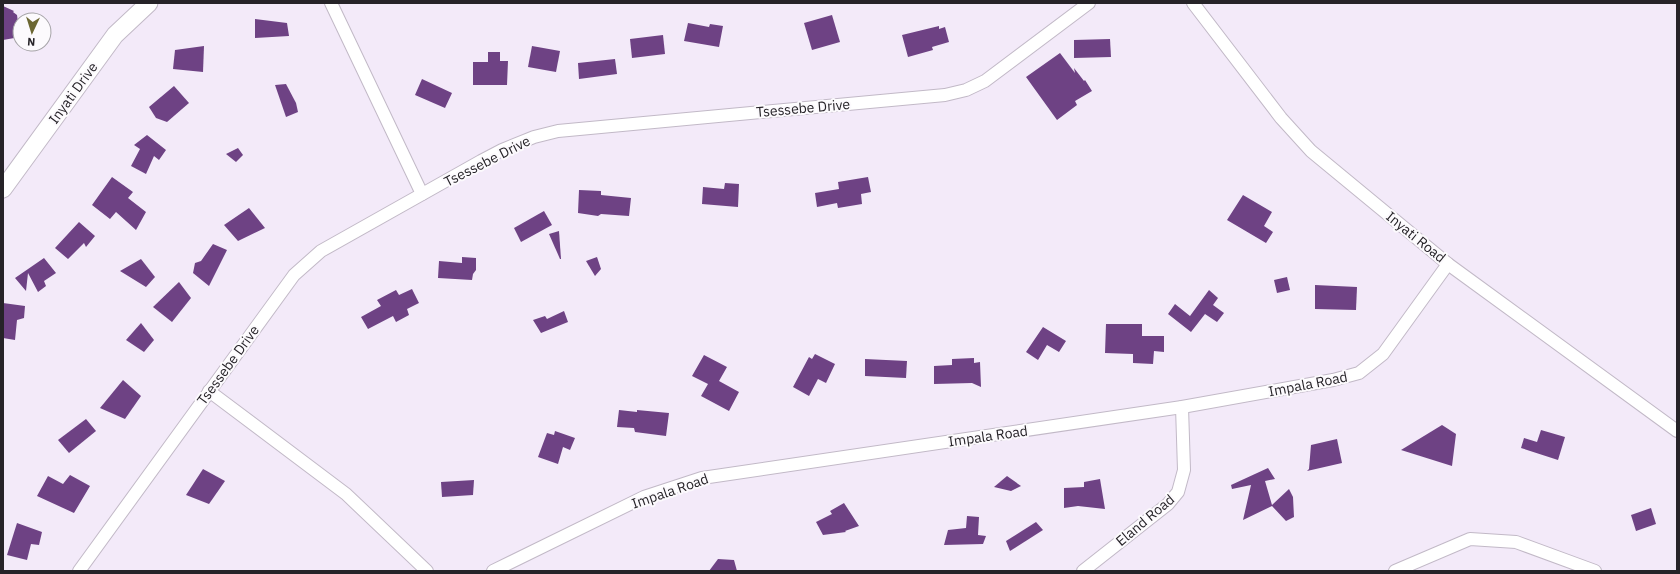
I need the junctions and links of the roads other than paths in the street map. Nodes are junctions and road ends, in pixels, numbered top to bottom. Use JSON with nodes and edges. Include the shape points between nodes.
{"nodes":[{"id":1,"x":148,"y":3,"type":"edge"},
{"id":2,"x":331,"y":3,"type":"edge"},
{"id":3,"x":1089,"y":3,"type":"edge"},
{"id":4,"x":1193,"y":3,"type":"edge"},
{"id":5,"x":3,"y":189,"type":"edge"},
{"id":6,"x":422,"y":194,"type":"junction"},
{"id":7,"x":1448,"y":264,"type":"junction"},
{"id":8,"x":209,"y":391,"type":"junction"},
{"id":9,"x":1182,"y":407,"type":"junction"},
{"id":10,"x":1677,"y":431,"type":"edge"},
{"id":11,"x":79,"y":571,"type":"edge"},
{"id":12,"x":427,"y":571,"type":"edge"},
{"id":13,"x":493,"y":571,"type":"edge"},
{"id":14,"x":1083,"y":571,"type":"edge"},
{"id":15,"x":1395,"y":571,"type":"edge"},
{"id":16,"x":1595,"y":571,"type":"edge"}],
"edges":[{"from":1,"to":5,"type":"street","name":"Inyati Drive","via":[[115,34]]},
{"from":2,"to":6,"type":"street"},
{"from":3,"to":6,"type":"street","name":"Tsessebe Drive","via":[[985,82],[966,90],[937,96],[558,131],[534,137],[502,150]]},
{"from":4,"to":7,"type":"street","name":"Inyati Road","via":[[1281,118],[1311,151]]},
{"from":6,"to":8,"type":"street","name":"Tsessebe Drive","via":[[321,251],[294,275]]},
{"from":7,"to":9,"type":"street","name":"Impala Road","via":[[1383,354],[1359,373]]},
{"from":7,"to":10,"type":"street","name":"Inyati Road"},
{"from":8,"to":11,"type":"street","name":"Tsessebe Drive"},
{"from":8,"to":12,"type":"street","via":[[346,494]]},
{"from":9,"to":13,"type":"street","name":"Impala Road","via":[[702,478],[644,497]]},
{"from":9,"to":14,"type":"street","name":"Eland Road","via":[[1184,470],[1178,492],[1168,504]]},
{"from":15,"to":16,"type":"street","via":[[1470,539],[1516,542]]}]}
